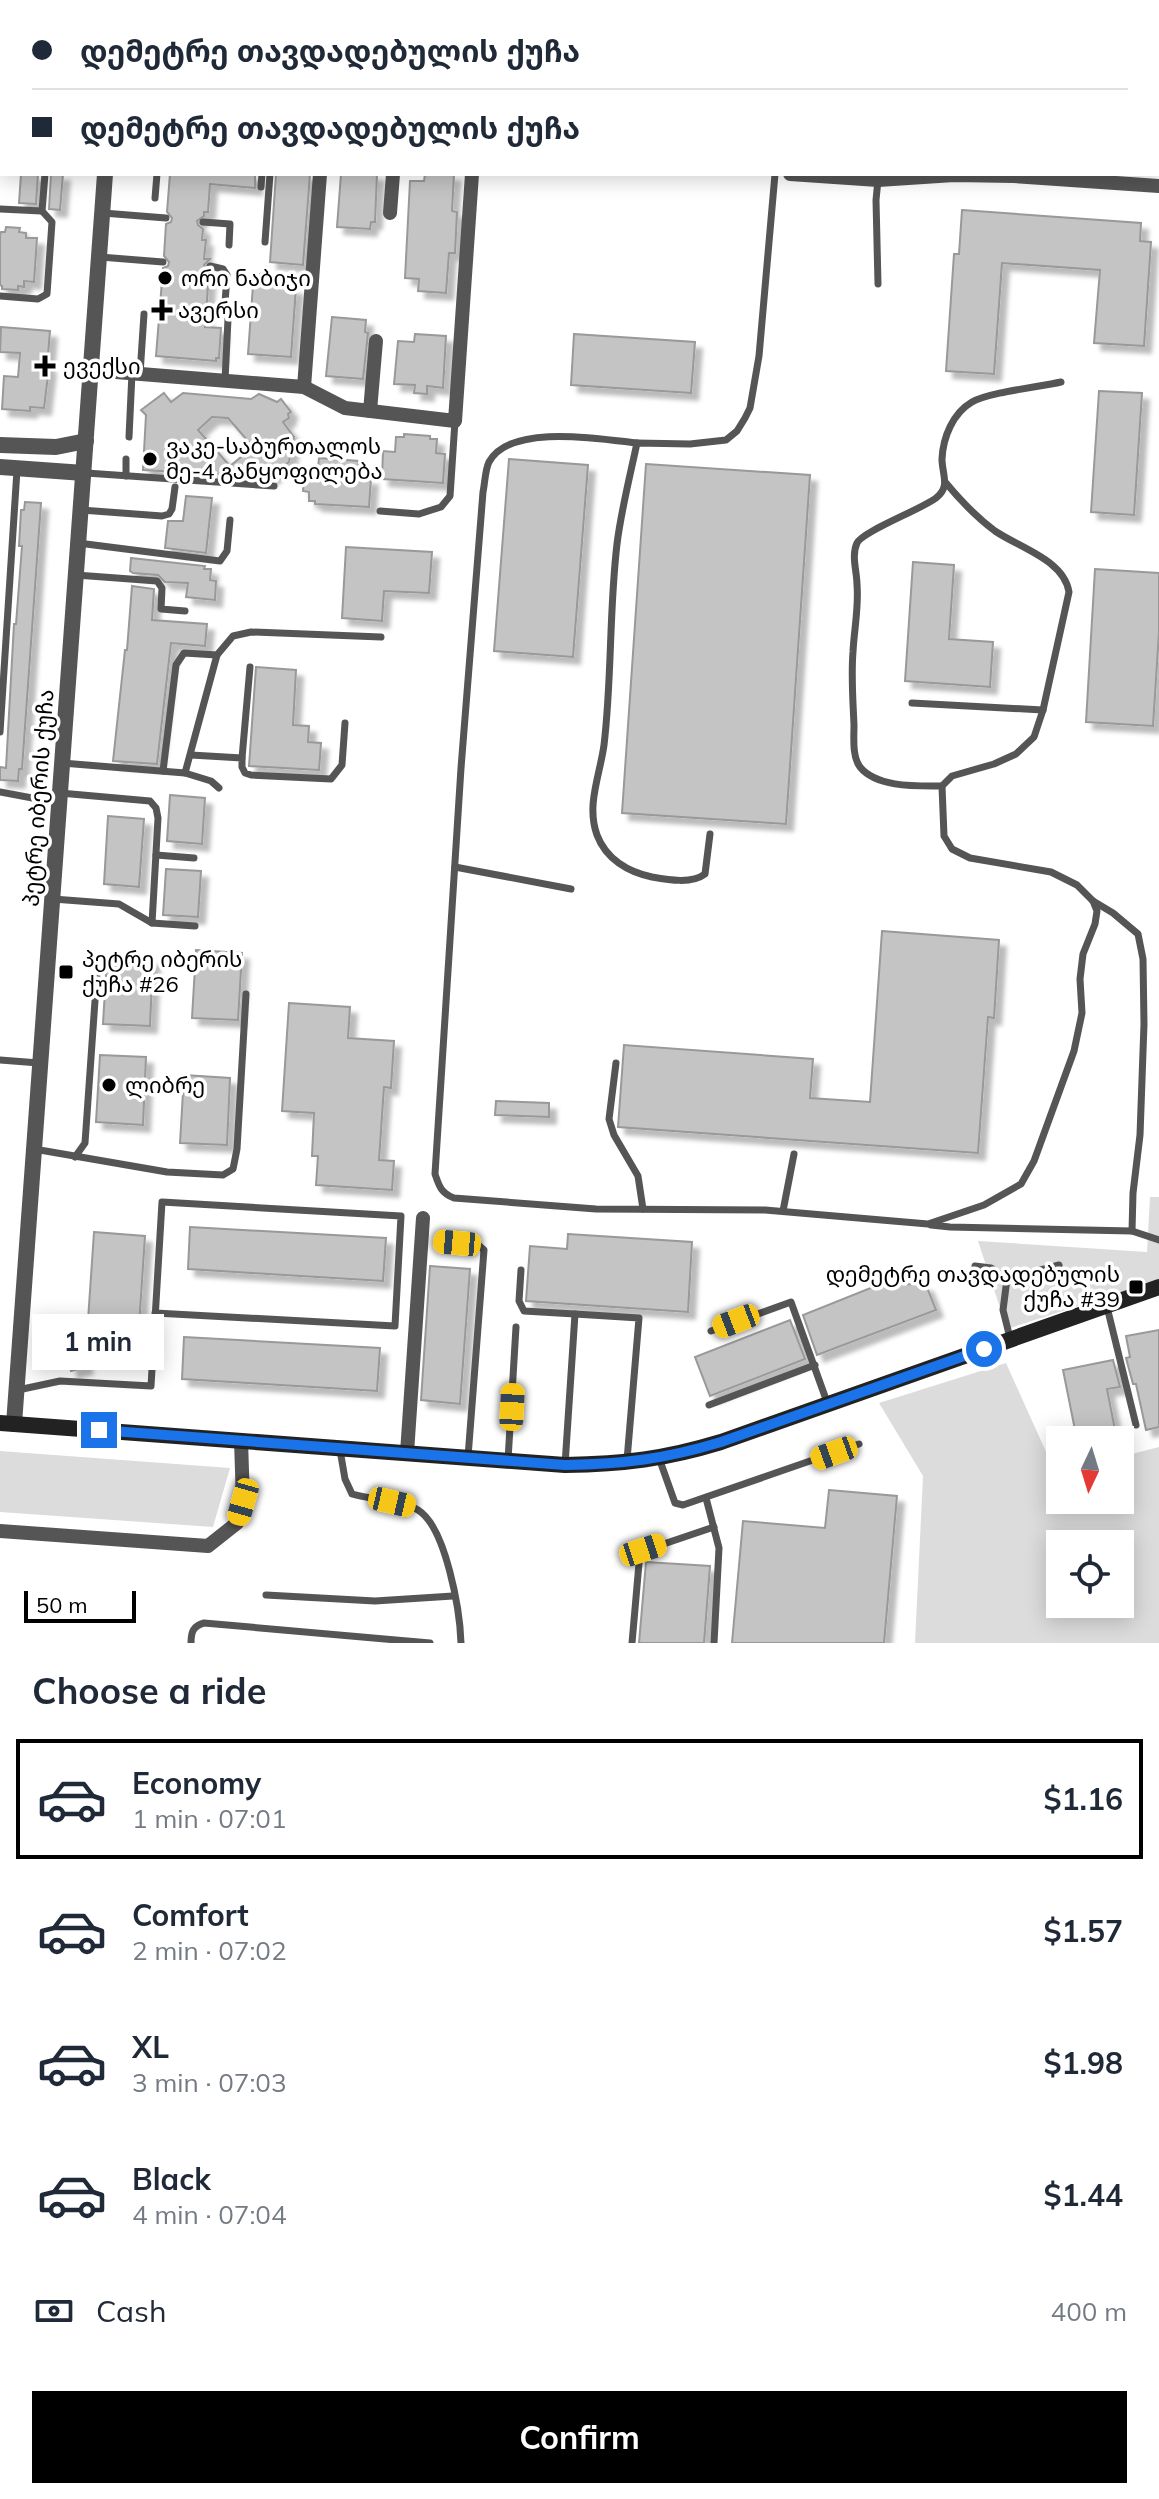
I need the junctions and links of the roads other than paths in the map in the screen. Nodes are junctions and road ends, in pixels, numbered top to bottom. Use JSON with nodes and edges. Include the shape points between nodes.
{"nodes":[{"id":1,"x":45,"y":176,"type":"edge"},
{"id":2,"x":105,"y":176,"type":"edge"},
{"id":3,"x":157,"y":176,"type":"edge"},
{"id":4,"x":262,"y":176,"type":"edge"},
{"id":5,"x":270,"y":176,"type":"edge"},
{"id":6,"x":320,"y":176,"type":"edge"},
{"id":7,"x":393,"y":176,"type":"edge"},
{"id":8,"x":472,"y":176,"type":"edge"},
{"id":9,"x":775,"y":176,"type":"edge"},
{"id":10,"x":819,"y":176,"type":"edge"},
{"id":11,"x":939,"y":176,"type":"edge"},
{"id":12,"x":1027,"y":176,"type":"edge"},
{"id":13,"x":878,"y":180,"type":"junction"},
{"id":14,"x":1159,"y":186,"type":"edge"},
{"id":15,"x":261,"y":187,"type":"dead end"},
{"id":16,"x":155,"y":198,"type":"dead end"},
{"id":17,"x":0,"y":209,"type":"edge"},
{"id":18,"x":42,"y":211,"type":"junction"},
{"id":19,"x":103,"y":213,"type":"junction"},
{"id":20,"x":390,"y":213,"type":"dead end"},
{"id":21,"x":166,"y":218,"type":"dead end"},
{"id":22,"x":203,"y":222,"type":"dead end"},
{"id":23,"x":265,"y":242,"type":"dead end"},
{"id":24,"x":229,"y":245,"type":"dead end"},
{"id":25,"x":100,"y":257,"type":"junction"},
{"id":26,"x":163,"y":262,"type":"dead end"},
{"id":27,"x":210,"y":266,"type":"dead end"},
{"id":28,"x":262,"y":276,"type":"dead end"},
{"id":29,"x":312,"y":280,"type":"junction"},
{"id":30,"x":878,"y":284,"type":"dead end"},
{"id":31,"x":0,"y":296,"type":"edge"},
{"id":32,"x":225,"y":303,"type":"dead end"},
{"id":33,"x":144,"y":314,"type":"dead end"},
{"id":34,"x":228,"y":319,"type":"dead end"},
{"id":35,"x":376,"y":341,"type":"dead end"},
{"id":36,"x":91,"y":370,"type":"junction"},
{"id":37,"x":136,"y":374,"type":"junction"},
{"id":38,"x":225,"y":380,"type":"junction"},
{"id":39,"x":1061,"y":382,"type":"dead end"},
{"id":40,"x":304,"y":387,"type":"junction"},
{"id":41,"x":370,"y":411,"type":"junction"},
{"id":42,"x":455,"y":421,"type":"junction"},
{"id":43,"x":129,"y":437,"type":"dead end"},
{"id":44,"x":86,"y":441,"type":"junction"},
{"id":45,"x":637,"y":443,"type":"junction"},
{"id":46,"x":0,"y":445,"type":"edge"},
{"id":47,"x":126,"y":459,"type":"dead end"},
{"id":48,"x":8,"y":468,"type":"edge"},
{"id":49,"x":84,"y":473,"type":"junction"},
{"id":50,"x":126,"y":476,"type":"junction"},
{"id":51,"x":946,"y":483,"type":"junction"},
{"id":52,"x":274,"y":486,"type":"dead end"},
{"id":53,"x":175,"y":487,"type":"dead end"},
{"id":54,"x":81,"y":510,"type":"junction"},
{"id":55,"x":380,"y":511,"type":"dead end"},
{"id":56,"x":230,"y":520,"type":"dead end"},
{"id":57,"x":78,"y":543,"type":"junction"},
{"id":58,"x":76,"y":575,"type":"junction"},
{"id":59,"x":185,"y":611,"type":"dead end"},
{"id":60,"x":381,"y":637,"type":"dead end"},
{"id":61,"x":217,"y":655,"type":"junction"},
{"id":62,"x":250,"y":667,"type":"dead end"},
{"id":63,"x":912,"y":703,"type":"dead end"},
{"id":64,"x":1043,"y":710,"type":"junction"},
{"id":65,"x":345,"y":723,"type":"dead end"},
{"id":66,"x":0,"y":732,"type":"edge"},
{"id":67,"x":191,"y":755,"type":"junction"},
{"id":68,"x":242,"y":758,"type":"junction"},
{"id":69,"x":62,"y":763,"type":"junction"},
{"id":70,"x":163,"y":771,"type":"junction"},
{"id":71,"x":185,"y":773,"type":"junction"},
{"id":72,"x":942,"y":786,"type":"junction"},
{"id":73,"x":219,"y":788,"type":"dead end"},
{"id":74,"x":0,"y":792,"type":"edge"},
{"id":75,"x":60,"y":798,"type":"junction"},
{"id":76,"x":710,"y":834,"type":"dead end"},
{"id":77,"x":156,"y":855,"type":"junction"},
{"id":78,"x":194,"y":858,"type":"dead end"},
{"id":79,"x":455,"y":867,"type":"junction"},
{"id":80,"x":571,"y":889,"type":"dead end"},
{"id":81,"x":53,"y":899,"type":"junction"},
{"id":82,"x":1093,"y":901,"type":"junction"},
{"id":83,"x":152,"y":923,"type":"junction"},
{"id":84,"x":195,"y":926,"type":"dead end"},
{"id":85,"x":98,"y":958,"type":"dead end"},
{"id":86,"x":246,"y":994,"type":"dead end"},
{"id":87,"x":0,"y":1060,"type":"edge"},
{"id":88,"x":41,"y":1063,"type":"junction"},
{"id":89,"x":616,"y":1063,"type":"dead end"},
{"id":90,"x":34,"y":1149,"type":"junction"},
{"id":91,"x":794,"y":1154,"type":"dead end"},
{"id":92,"x":75,"y":1157,"type":"junction"},
{"id":93,"x":643,"y":1209,"type":"junction"},
{"id":94,"x":783,"y":1211,"type":"junction"},
{"id":95,"x":423,"y":1218,"type":"dead end"},
{"id":96,"x":928,"y":1224,"type":"junction"},
{"id":97,"x":1132,"y":1231,"type":"junction"},
{"id":98,"x":1159,"y":1240,"type":"edge"},
{"id":99,"x":437,"y":1241,"type":"dead end"},
{"id":100,"x":1059,"y":1265,"type":"dead end"},
{"id":101,"x":975,"y":1266,"type":"dead end"},
{"id":102,"x":521,"y":1270,"type":"dead end"},
{"id":103,"x":1007,"y":1279,"type":"junction"},
{"id":104,"x":1159,"y":1289,"type":"edge"},
{"id":105,"x":1106,"y":1306,"type":"junction"},
{"id":106,"x":155,"y":1313,"type":"junction"},
{"id":107,"x":575,"y":1314,"type":"junction"},
{"id":108,"x":516,"y":1327,"type":"dead end"},
{"id":109,"x":711,"y":1331,"type":"dead end"},
{"id":110,"x":1010,"y":1340,"type":"junction"},
{"id":111,"x":815,"y":1365,"type":"junction"},
{"id":112,"x":17,"y":1390,"type":"junction"},
{"id":113,"x":828,"y":1404,"type":"junction"},
{"id":114,"x":709,"y":1405,"type":"dead end"},
{"id":115,"x":7,"y":1424,"type":"edge"},
{"id":116,"x":1136,"y":1425,"type":"dead end"},
{"id":117,"x":241,"y":1440,"type":"junction"},
{"id":118,"x":859,"y":1444,"type":"dead end"},
{"id":119,"x":340,"y":1448,"type":"junction"},
{"id":120,"x":407,"y":1453,"type":"junction"},
{"id":121,"x":468,"y":1457,"type":"junction"},
{"id":122,"x":659,"y":1458,"type":"junction"},
{"id":123,"x":508,"y":1460,"type":"junction"},
{"id":124,"x":627,"y":1463,"type":"junction"},
{"id":125,"x":565,"y":1465,"type":"junction"},
{"id":126,"x":706,"y":1498,"type":"junction"},
{"id":127,"x":714,"y":1527,"type":"junction"},
{"id":128,"x":0,"y":1531,"type":"edge"},
{"id":129,"x":266,"y":1595,"type":"dead end"},
{"id":130,"x":453,"y":1596,"type":"junction"},
{"id":131,"x":191,"y":1643,"type":"edge"},
{"id":132,"x":430,"y":1643,"type":"edge"},
{"id":133,"x":461,"y":1643,"type":"edge"},
{"id":134,"x":632,"y":1643,"type":"edge"},
{"id":135,"x":714,"y":1643,"type":"edge"}],
"edges":[{"from":1,"to":18,"type":"lane"},
{"from":2,"to":19,"type":"street","name":"პეტრე იბერის ქუჩა"},
{"from":3,"to":16,"type":"lane"},
{"from":4,"to":15,"type":"lane"},
{"from":5,"to":23,"type":"lane"},
{"from":6,"to":29,"type":"street"},
{"from":7,"to":20,"type":"street"},
{"from":8,"to":42,"type":"street"},
{"from":9,"to":45,"type":"lane","via":[[759,356],[745,418],[726,440]]},
{"from":10,"to":13,"type":"street"},
{"from":11,"to":13,"type":"street"},
{"from":12,"to":14,"type":"street"},
{"from":13,"to":30,"type":"lane"},
{"from":17,"to":18,"type":"lane"},
{"from":18,"to":31,"type":"lane","via":[[52,222],[47,294],[38,299]]},
{"from":19,"to":21,"type":"lane"},
{"from":19,"to":25,"type":"street","name":"პეტრე იბერის ქუჩა"},
{"from":22,"to":24,"type":"lane","via":[[230,224]]},
{"from":25,"to":26,"type":"lane"},
{"from":25,"to":36,"type":"street","name":"პეტრე იბერის ქუჩა"},
{"from":27,"to":32,"type":"lane","via":[[227,275]]},
{"from":28,"to":29,"type":"lane"},
{"from":29,"to":40,"type":"street"},
{"from":33,"to":37,"type":"lane"},
{"from":34,"to":38,"type":"lane"},
{"from":35,"to":41,"type":"street"},
{"from":36,"to":37,"type":"street"},
{"from":36,"to":44,"type":"street","name":"პეტრე იბერის ქუჩა"},
{"from":37,"to":38,"type":"street"},
{"from":37,"to":43,"type":"lane"},
{"from":38,"to":40,"type":"street"},
{"from":39,"to":51,"type":"lane","via":[[974,401],[959,411],[947,431],[942,459]]},
{"from":40,"to":41,"type":"street","via":[[345,408]]},
{"from":41,"to":42,"type":"street"},
{"from":42,"to":55,"type":"lane","via":[[450,496],[441,507],[419,514]]},
{"from":44,"to":46,"type":"street","via":[[56,447]]},
{"from":44,"to":49,"type":"street","name":"პეტრე იბერის ქუჩა"},
{"from":45,"to":76,"type":"lane","via":[[617,544],[604,746],[593,817],[604,850],[616,862],[649,877],[698,879],[708,865]]},
{"from":45,"to":79,"type":"lane","via":[[531,438],[501,449],[489,462],[470,635]]},
{"from":47,"to":50,"type":"lane"},
{"from":48,"to":49,"type":"street"},
{"from":48,"to":66,"type":"lane"},
{"from":49,"to":50,"type":"lane"},
{"from":49,"to":54,"type":"street","name":"პეტრე იბერის ქუჩა"},
{"from":50,"to":52,"type":"lane"},
{"from":51,"to":64,"type":"lane","via":[[967,509],[1067,580],[1064,623]]},
{"from":51,"to":72,"type":"lane","via":[[937,497],[858,541],[852,657],[855,756],[861,767],[895,783]]},
{"from":53,"to":54,"type":"lane","via":[[172,509],[162,516]]},
{"from":54,"to":57,"type":"street","name":"პეტრე იბერის ქუჩა"},
{"from":56,"to":57,"type":"lane","via":[[227,551],[220,561]]},
{"from":57,"to":58,"type":"street","name":"პეტრე იბერის ქუჩა"},
{"from":58,"to":59,"type":"lane","via":[[157,581],[161,609]]},
{"from":58,"to":69,"type":"street","name":"პეტრე იბერის ქუჩა"},
{"from":60,"to":61,"type":"lane","via":[[251,632],[233,636]]},
{"from":61,"to":67,"type":"lane"},
{"from":61,"to":70,"type":"lane","via":[[184,653],[176,665]]},
{"from":62,"to":68,"type":"lane"},
{"from":63,"to":64,"type":"lane"},
{"from":64,"to":72,"type":"lane","via":[[1034,737],[1016,754],[952,776]]},
{"from":65,"to":68,"type":"lane","via":[[342,765],[331,779],[251,775],[245,773]]},
{"from":67,"to":68,"type":"lane"},
{"from":67,"to":71,"type":"lane"},
{"from":69,"to":70,"type":"lane"},
{"from":69,"to":75,"type":"street","name":"პეტრე იბერის ქუჩა"},
{"from":70,"to":71,"type":"lane"},
{"from":71,"to":73,"type":"lane"},
{"from":72,"to":82,"type":"lane","via":[[944,836],[952,849],[970,858],[1051,872],[1077,885]]},
{"from":74,"to":75,"type":"lane"},
{"from":75,"to":77,"type":"lane","via":[[150,801],[158,818]]},
{"from":75,"to":81,"type":"street","name":"პეტრე იბერის ქუჩა"},
{"from":77,"to":78,"type":"lane"},
{"from":77,"to":83,"type":"lane"},
{"from":79,"to":80,"type":"lane"},
{"from":79,"to":93,"type":"lane","via":[[435,1174],[439,1186],[454,1198]]},
{"from":81,"to":83,"type":"lane","via":[[119,904]]},
{"from":81,"to":88,"type":"street","name":"პეტრე იბერის ქუჩა"},
{"from":82,"to":96,"type":"lane","via":[[1097,911],[1083,954],[1082,1013],[1074,1051],[1034,1161],[1021,1184],[984,1205]]},
{"from":82,"to":97,"type":"lane","via":[[1138,934],[1143,959],[1140,1135]]},
{"from":83,"to":84,"type":"lane"},
{"from":85,"to":92,"type":"lane","via":[[85,1143]]},
{"from":86,"to":92,"type":"lane","via":[[233,1169],[223,1175],[167,1172]]},
{"from":87,"to":88,"type":"lane"},
{"from":88,"to":90,"type":"street","name":"პეტრე იბერის ქუჩა"},
{"from":89,"to":93,"type":"lane","via":[[609,1119],[638,1176]]},
{"from":90,"to":92,"type":"lane"},
{"from":90,"to":112,"type":"street","name":"პეტრე იბერის ქუჩა"},
{"from":91,"to":94,"type":"lane"},
{"from":93,"to":94,"type":"lane"},
{"from":94,"to":96,"type":"lane"},
{"from":95,"to":120,"type":"street"},
{"from":96,"to":97,"type":"lane"},
{"from":97,"to":98,"type":"lane"},
{"from":99,"to":121,"type":"lane","via":[[477,1244],[484,1250]]},
{"from":100,"to":103,"type":"lane"},
{"from":101,"to":103,"type":"lane","via":[[991,1268]]},
{"from":102,"to":107,"type":"lane","via":[[519,1301],[524,1311]]},
{"from":103,"to":110,"type":"lane","via":[[1003,1310]]},
{"from":104,"to":105,"type":"main road"},
{"from":105,"to":110,"type":"main road"},
{"from":105,"to":116,"type":"lane"},
{"from":106,"to":106,"type":"lane","via":[[395,1326],[401,1216],[162,1202]]},
{"from":106,"to":112,"type":"lane","via":[[151,1386],[60,1381]]},
{"from":107,"to":124,"type":"lane","via":[[639,1318]]},
{"from":107,"to":125,"type":"lane"},
{"from":108,"to":123,"type":"lane"},
{"from":109,"to":111,"type":"lane","via":[[791,1302]]},
{"from":110,"to":113,"type":"main road"},
{"from":111,"to":113,"type":"lane"},
{"from":111,"to":114,"type":"lane"},
{"from":112,"to":115,"type":"street","name":"პეტრე იბერის ქუჩა"},
{"from":113,"to":122,"type":"main road"},
{"from":115,"to":117,"type":"main road"},
{"from":117,"to":119,"type":"main road"},
{"from":117,"to":128,"type":"street","via":[[243,1502],[237,1523],[208,1546]]},
{"from":118,"to":126,"type":"lane"},
{"from":119,"to":120,"type":"main road"},
{"from":119,"to":130,"type":"lane","via":[[352,1494],[416,1508],[430,1519]]},
{"from":120,"to":121,"type":"main road"},
{"from":121,"to":123,"type":"main road"},
{"from":122,"to":124,"type":"main road"},
{"from":122,"to":126,"type":"lane","via":[[675,1503]]},
{"from":123,"to":125,"type":"main road"},
{"from":124,"to":125,"type":"main road"},
{"from":126,"to":127,"type":"lane"},
{"from":127,"to":134,"type":"lane","via":[[640,1552]]},
{"from":127,"to":135,"type":"lane","via":[[719,1548]]},
{"from":129,"to":130,"type":"lane","via":[[375,1601]]},
{"from":130,"to":133,"type":"lane"},
{"from":131,"to":132,"type":"lane","via":[[193,1629],[204,1623]]}]}
